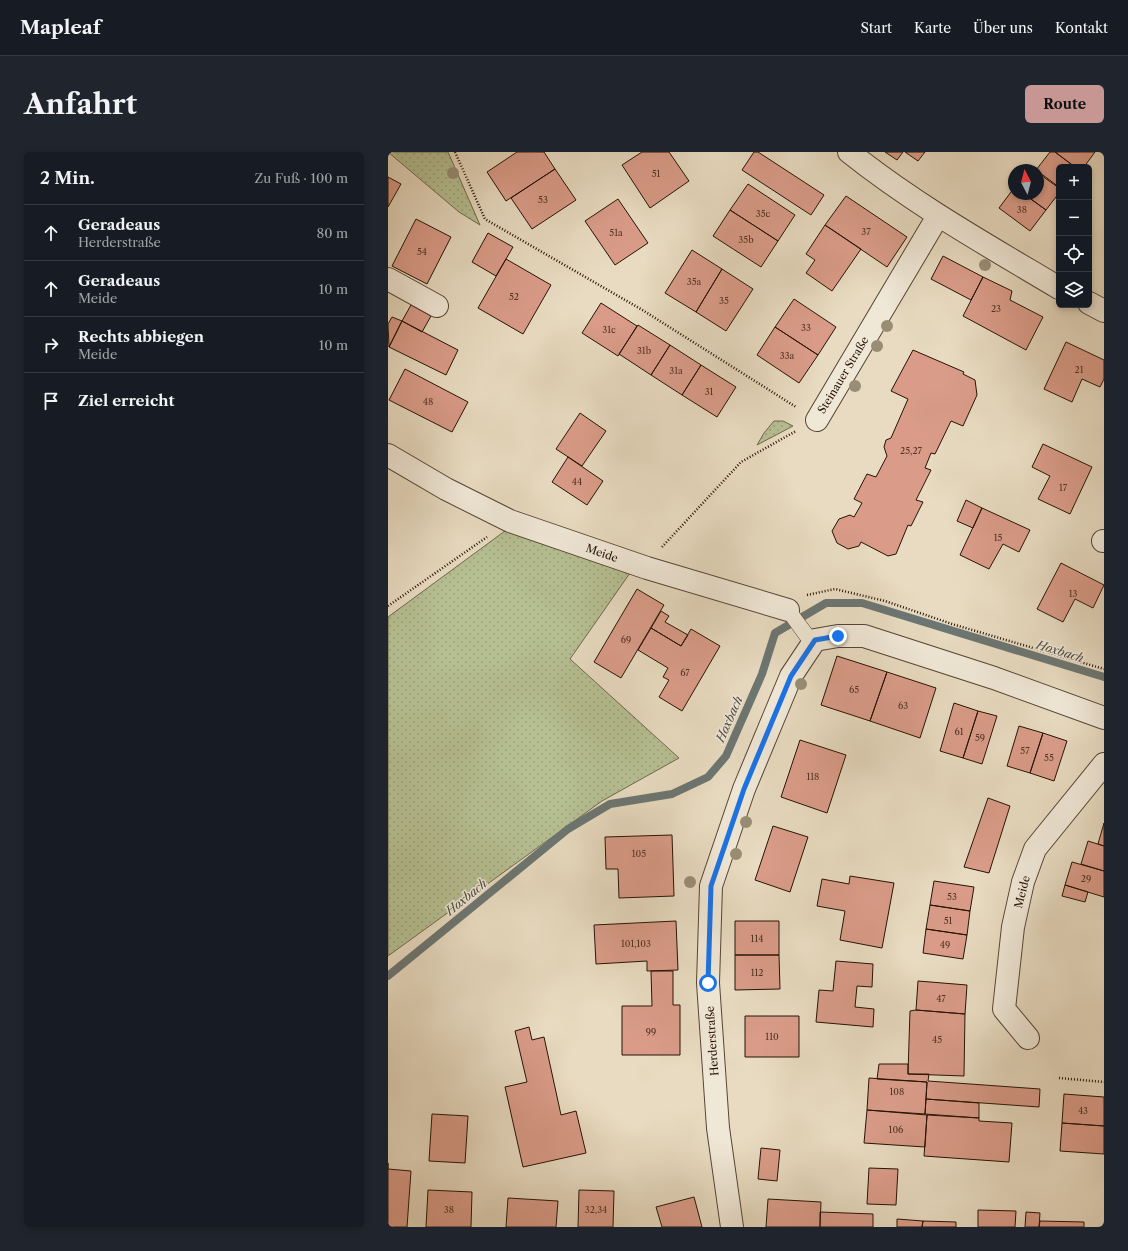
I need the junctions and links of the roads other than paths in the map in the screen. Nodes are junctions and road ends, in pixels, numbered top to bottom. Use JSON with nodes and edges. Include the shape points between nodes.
{"nodes":[{"id":1,"x":849,"y":152,"type":"edge"},
{"id":2,"x":938,"y":216,"type":"junction"},
{"id":3,"x":388,"y":278,"type":"edge"},
{"id":4,"x":1056,"y":286,"type":"edge"},
{"id":5,"x":1092,"y":305,"type":"edge"},
{"id":6,"x":437,"y":306,"type":"dead end"},
{"id":7,"x":1104,"y":311,"type":"edge"},
{"id":8,"x":816,"y":420,"type":"road end"},
{"id":9,"x":388,"y":455,"type":"edge"},
{"id":10,"x":785,"y":608,"type":"joint"},
{"id":11,"x":811,"y":638,"type":"junction"},
{"id":12,"x":1104,"y":718,"type":"edge"},
{"id":13,"x":1104,"y":764,"type":"edge"},
{"id":14,"x":1028,"y":1038,"type":"dead end"},
{"id":15,"x":732,"y":1227,"type":"edge"}],
"edges":[{"from":1,"to":2,"type":"street","via":[[880,177]]},
{"from":2,"to":4,"type":"street"},
{"from":2,"to":8,"type":"street","name":"Steinauer Straße"},
{"from":3,"to":6,"type":"street"},
{"from":5,"to":7,"type":"street"},
{"from":9,"to":10,"type":"street","name":"Meide","via":[[446,489],[510,521],[647,568]]},
{"from":10,"to":11,"type":"lane"},
{"from":11,"to":12,"type":"street","via":[[864,636],[994,678]]},
{"from":11,"to":15,"type":"street","name":"Herderstraße","via":[[791,676],[744,789],[711,886],[708,983],[718,1128]]},
{"from":13,"to":14,"type":"street","name":"Meide","via":[[1035,849],[1023,882],[1013,927],[1004,1009]]}]}
